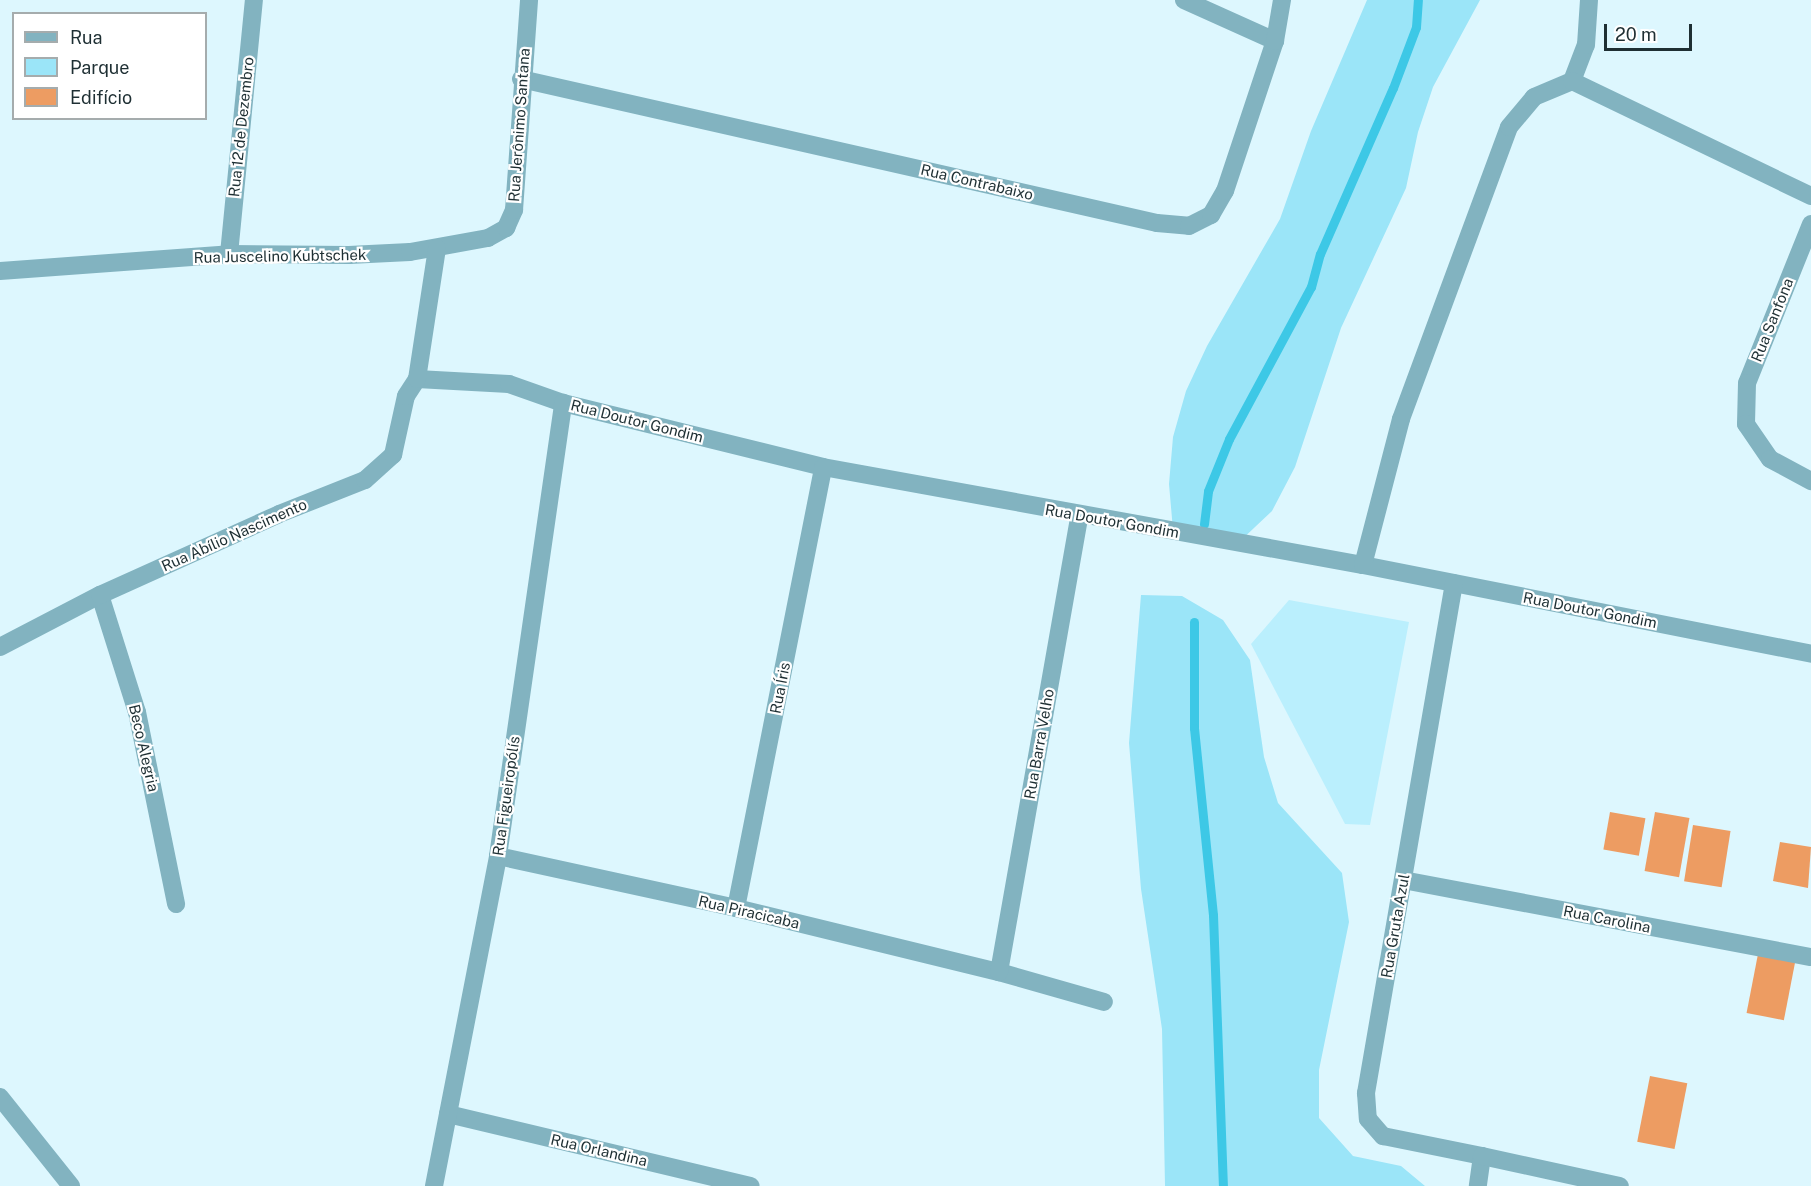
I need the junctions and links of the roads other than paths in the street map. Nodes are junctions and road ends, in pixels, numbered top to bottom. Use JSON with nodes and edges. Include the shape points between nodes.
{"nodes":[{"id":1,"x":254,"y":0,"type":"edge"},
{"id":2,"x":529,"y":0,"type":"edge"},
{"id":3,"x":1184,"y":0,"type":"edge"},
{"id":4,"x":1282,"y":0,"type":"edge"},
{"id":5,"x":1589,"y":0,"type":"edge"},
{"id":6,"x":1275,"y":41,"type":"junction"},
{"id":7,"x":521,"y":79,"type":"junction"},
{"id":8,"x":1572,"y":81,"type":"junction"},
{"id":9,"x":1811,"y":196,"type":"edge"},
{"id":10,"x":1811,"y":224,"type":"edge"},
{"id":11,"x":488,"y":238,"type":"joint"},
{"id":12,"x":437,"y":249,"type":"junction"},
{"id":13,"x":229,"y":254,"type":"junction"},
{"id":14,"x":0,"y":271,"type":"edge"},
{"id":15,"x":417,"y":379,"type":"junction"},
{"id":16,"x":563,"y":403,"type":"junction"},
{"id":17,"x":823,"y":467,"type":"junction"},
{"id":18,"x":1811,"y":481,"type":"edge"},
{"id":19,"x":1078,"y":516,"type":"junction"},
{"id":20,"x":1363,"y":565,"type":"junction"},
{"id":21,"x":1454,"y":583,"type":"junction"},
{"id":22,"x":100,"y":595,"type":"junction"},
{"id":23,"x":0,"y":647,"type":"edge"},
{"id":24,"x":1811,"y":654,"type":"edge"},
{"id":25,"x":498,"y":855,"type":"junction"},
{"id":26,"x":1403,"y":880,"type":"junction"},
{"id":27,"x":176,"y":904,"type":"dead end"},
{"id":28,"x":736,"y":908,"type":"junction"},
{"id":29,"x":1811,"y":957,"type":"edge"},
{"id":30,"x":999,"y":972,"type":"junction"},
{"id":31,"x":1104,"y":1002,"type":"dead end"},
{"id":32,"x":0,"y":1097,"type":"edge"},
{"id":33,"x":448,"y":1114,"type":"junction"},
{"id":34,"x":1482,"y":1156,"type":"junction"},
{"id":35,"x":71,"y":1186,"type":"edge"},
{"id":36,"x":434,"y":1186,"type":"edge"},
{"id":37,"x":751,"y":1186,"type":"edge"},
{"id":38,"x":1478,"y":1186,"type":"edge"},
{"id":39,"x":1620,"y":1186,"type":"edge"}],
"edges":[{"from":1,"to":13,"type":"street","name":"Rua 12 de Dezembro"},
{"from":2,"to":7,"type":"street","name":"Rua Jerônimo Santana"},
{"from":3,"to":6,"type":"street"},
{"from":4,"to":6,"type":"street","name":"Rua Contrabaixo"},
{"from":5,"to":8,"type":"street","via":[[1586,45]]},
{"from":6,"to":7,"type":"street","name":"Rua Contrabaixo","via":[[1225,190],[1211,215],[1189,226],[1157,223]]},
{"from":7,"to":11,"type":"street","name":"Rua Jerônimo Santana","via":[[514,210],[507,228]]},
{"from":8,"to":9,"type":"street"},
{"from":8,"to":20,"type":"street","via":[[1534,97],[1509,127],[1401,419]]},
{"from":10,"to":18,"type":"street","name":"Rua Sanfona","via":[[1747,383],[1746,424],[1770,459]]},
{"from":11,"to":12,"type":"street","name":"Rua Juscelino Kubtschek"},
{"from":12,"to":13,"type":"street","name":"Rua Juscelino Kubtschek","via":[[348,255]]},
{"from":12,"to":15,"type":"street","name":"Rua Abílio Nascimento"},
{"from":13,"to":14,"type":"street","name":"Rua Juscelino Kubtschek"},
{"from":15,"to":16,"type":"street","name":"Rua Doutor Gondim","via":[[509,384]]},
{"from":15,"to":22,"type":"street","name":"Rua Abílio Nascimento","via":[[406,396],[393,455],[365,480],[279,514]]},
{"from":16,"to":17,"type":"street","name":"Rua Doutor Gondim"},
{"from":16,"to":25,"type":"street","name":"Rua Figueiropólís"},
{"from":17,"to":19,"type":"street","name":"Rua Doutor Gondim"},
{"from":17,"to":28,"type":"street","name":"Rua Íris"},
{"from":19,"to":20,"type":"street","name":"Rua Doutor Gondim"},
{"from":19,"to":30,"type":"street","name":"Rua Barra Velho"},
{"from":20,"to":21,"type":"street","name":"Rua Doutor Gondim"},
{"from":21,"to":24,"type":"street","name":"Rua Doutor Gondim"},
{"from":21,"to":26,"type":"street","name":"Rua Gruta Azul"},
{"from":22,"to":23,"type":"street","name":"Rua Abílio Nascimento"},
{"from":22,"to":27,"type":"street","name":"Beco Alegria","via":[[137,712]]},
{"from":25,"to":28,"type":"street","name":"Rua Piracicaba"},
{"from":25,"to":33,"type":"street","name":"Rua Figueiropólís"},
{"from":26,"to":29,"type":"street","name":"Rua Carolina"},
{"from":26,"to":34,"type":"street","name":"Rua Gruta Azul","via":[[1366,1093],[1368,1119],[1383,1136]]},
{"from":28,"to":30,"type":"street","name":"Rua Piracicaba"},
{"from":30,"to":31,"type":"street","name":"Rua Piracicaba"},
{"from":32,"to":35,"type":"street"},
{"from":33,"to":36,"type":"street","name":"Rua Figueiropólís"},
{"from":33,"to":37,"type":"street","name":"Rua Orlandina"},
{"from":34,"to":38,"type":"street"},
{"from":34,"to":39,"type":"street","name":"Rua Gruta Azul"}]}
